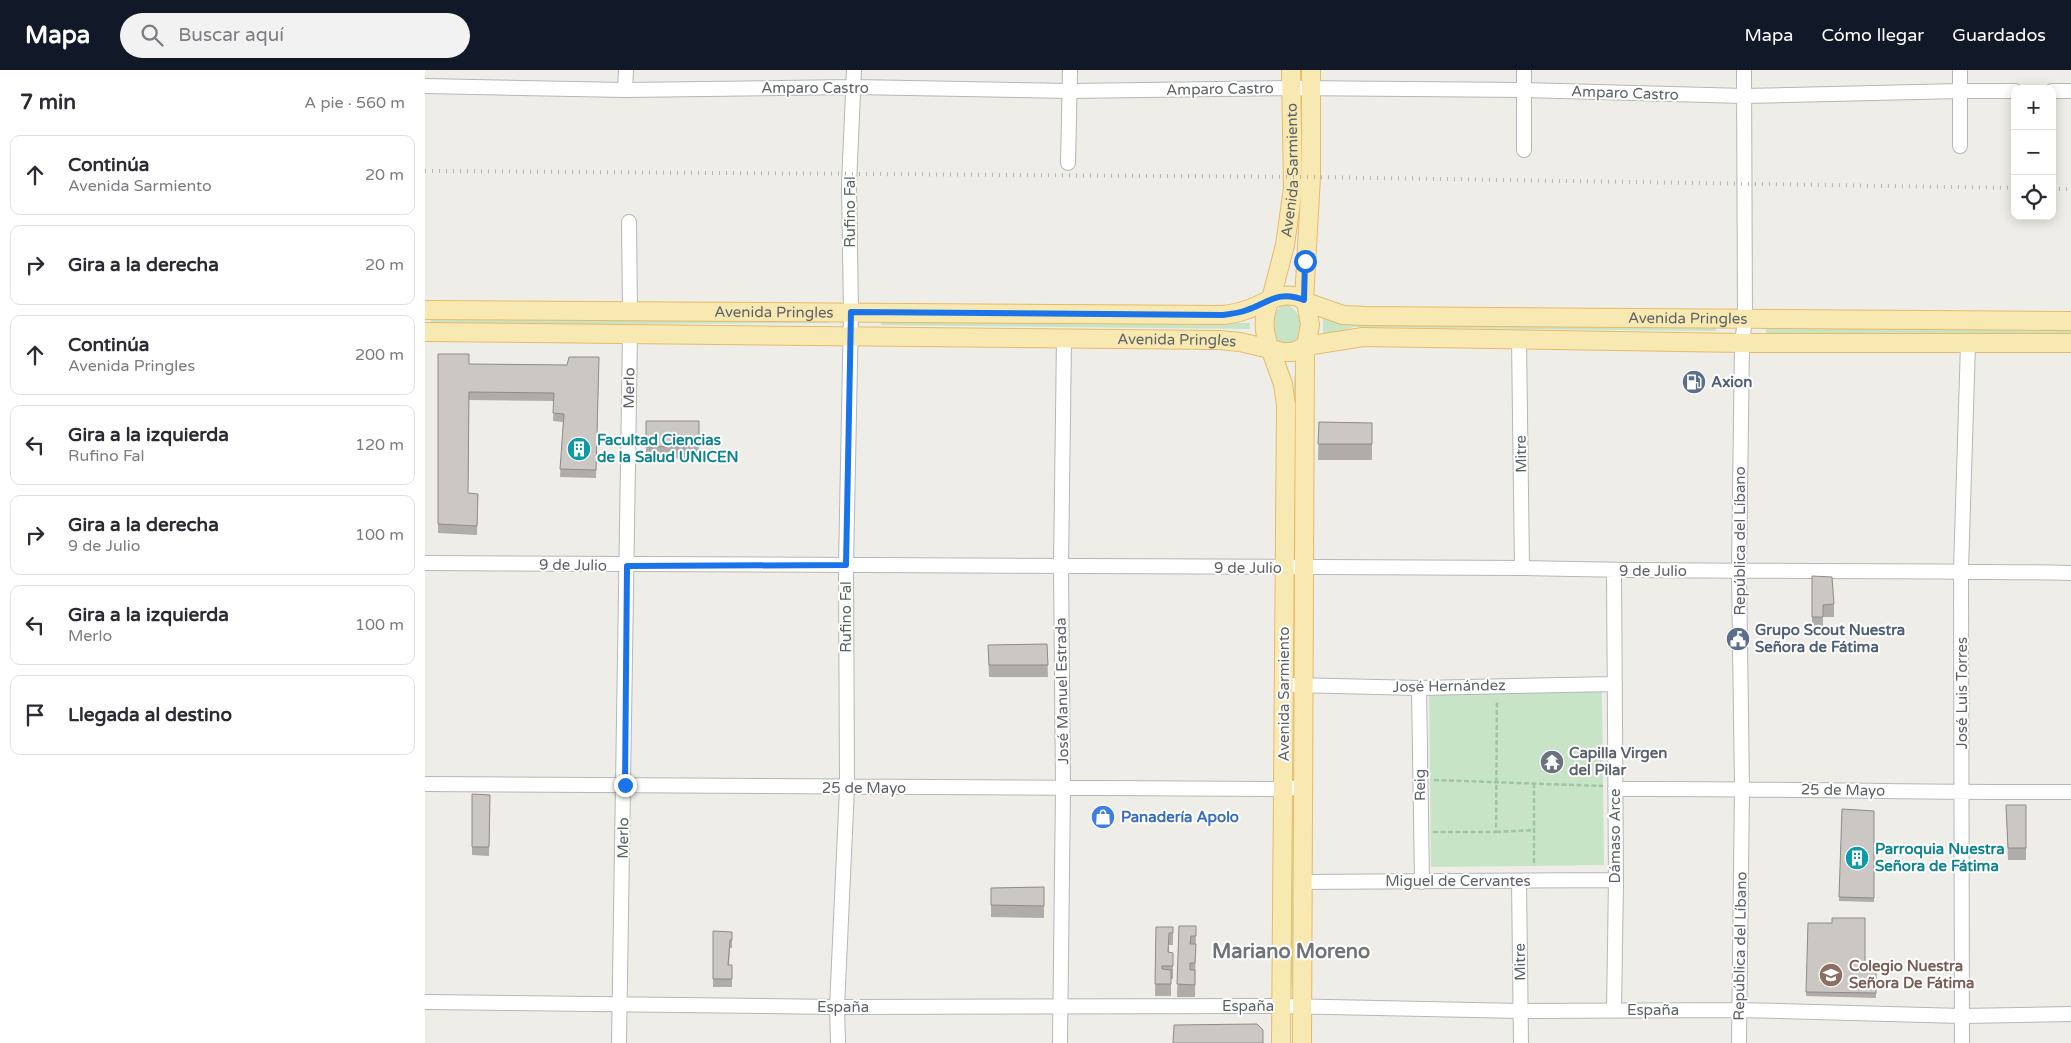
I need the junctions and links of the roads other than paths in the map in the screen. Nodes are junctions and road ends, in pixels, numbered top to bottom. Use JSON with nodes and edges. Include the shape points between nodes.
{"nodes":[{"id":1,"x":626,"y":70,"type":"edge"},
{"id":2,"x":854,"y":70,"type":"edge"},
{"id":3,"x":1071,"y":70,"type":"edge"},
{"id":4,"x":1291,"y":70,"type":"edge"},
{"id":5,"x":1311,"y":70,"type":"edge"},
{"id":6,"x":1524,"y":70,"type":"edge"},
{"id":7,"x":1744,"y":70,"type":"edge"},
{"id":8,"x":1960,"y":70,"type":"edge"},
{"id":9,"x":425,"y":86,"type":"edge"},
{"id":10,"x":854,"y":87,"type":"junction"},
{"id":11,"x":1291,"y":88,"type":"junction"},
{"id":12,"x":1311,"y":89,"type":"junction"},
{"id":13,"x":625,"y":90,"type":"junction"},
{"id":14,"x":1523,"y":90,"type":"junction"},
{"id":15,"x":1959,"y":90,"type":"junction"},
{"id":16,"x":1070,"y":91,"type":"junction"},
{"id":17,"x":2011,"y":91,"type":"edge"},
{"id":18,"x":2056,"y":91,"type":"edge"},
{"id":19,"x":2071,"y":91,"type":"edge"},
{"id":20,"x":1744,"y":96,"type":"junction"},
{"id":21,"x":1960,"y":146,"type":"dead end"},
{"id":22,"x":1524,"y":150,"type":"dead end"},
{"id":23,"x":1069,"y":163,"type":"dead end"},
{"id":24,"x":629,"y":222,"type":"dead end"},
{"id":25,"x":1270,"y":299,"type":"junction"},
{"id":26,"x":1305,"y":301,"type":"junction"},
{"id":27,"x":425,"y":310,"type":"edge"},
{"id":28,"x":630,"y":310,"type":"junction"},
{"id":29,"x":851,"y":312,"type":"junction"},
{"id":30,"x":1745,"y":319,"type":"junction"},
{"id":31,"x":2071,"y":320,"type":"edge"},
{"id":32,"x":425,"y":332,"type":"edge"},
{"id":33,"x":630,"y":333,"type":"junction"},
{"id":34,"x":850,"y":336,"type":"junction"},
{"id":35,"x":1064,"y":339,"type":"junction"},
{"id":36,"x":1519,"y":340,"type":"junction"},
{"id":37,"x":1742,"y":343,"type":"junction"},
{"id":38,"x":2071,"y":343,"type":"edge"},
{"id":39,"x":1968,"y":344,"type":"junction"},
{"id":40,"x":1305,"y":346,"type":"junction"},
{"id":41,"x":1269,"y":348,"type":"junction"},
{"id":42,"x":425,"y":563,"type":"edge"},
{"id":43,"x":846,"y":565,"type":"junction"},
{"id":44,"x":627,"y":566,"type":"junction"},
{"id":45,"x":1061,"y":567,"type":"junction"},
{"id":46,"x":1284,"y":568,"type":"junction"},
{"id":47,"x":1305,"y":568,"type":"junction"},
{"id":48,"x":1522,"y":568,"type":"junction"},
{"id":49,"x":1739,"y":570,"type":"junction"},
{"id":50,"x":1961,"y":570,"type":"junction"},
{"id":51,"x":1614,"y":571,"type":"junction"},
{"id":52,"x":2071,"y":573,"type":"edge"},
{"id":53,"x":1283,"y":684,"type":"junction"},
{"id":54,"x":1615,"y":684,"type":"junction"},
{"id":55,"x":1303,"y":685,"type":"junction"},
{"id":56,"x":1419,"y":688,"type":"junction"},
{"id":57,"x":425,"y":784,"type":"edge"},
{"id":58,"x":625,"y":785,"type":"junction"},
{"id":59,"x":1302,"y":787,"type":"junction"},
{"id":60,"x":1609,"y":787,"type":"junction"},
{"id":61,"x":847,"y":788,"type":"junction"},
{"id":62,"x":1063,"y":788,"type":"junction"},
{"id":63,"x":1742,"y":788,"type":"junction"},
{"id":64,"x":1284,"y":789,"type":"junction"},
{"id":65,"x":2071,"y":792,"type":"edge"},
{"id":66,"x":1962,"y":793,"type":"junction"},
{"id":67,"x":1616,"y":880,"type":"junction"},
{"id":68,"x":1519,"y":881,"type":"junction"},
{"id":69,"x":1301,"y":882,"type":"junction"},
{"id":70,"x":1422,"y":882,"type":"junction"},
{"id":71,"x":425,"y":1002,"type":"edge"},
{"id":72,"x":619,"y":1004,"type":"junction"},
{"id":73,"x":1060,"y":1005,"type":"junction"},
{"id":74,"x":1281,"y":1006,"type":"junction"},
{"id":75,"x":1301,"y":1006,"type":"junction"},
{"id":76,"x":837,"y":1007,"type":"junction"},
{"id":77,"x":1739,"y":1010,"type":"junction"},
{"id":78,"x":1521,"y":1011,"type":"junction"},
{"id":79,"x":1614,"y":1011,"type":"junction"},
{"id":80,"x":2071,"y":1014,"type":"edge"},
{"id":81,"x":1962,"y":1016,"type":"junction"},
{"id":82,"x":619,"y":1043,"type":"edge"},
{"id":83,"x":838,"y":1043,"type":"edge"},
{"id":84,"x":1060,"y":1043,"type":"edge"},
{"id":85,"x":1281,"y":1043,"type":"edge"},
{"id":86,"x":1302,"y":1043,"type":"edge"},
{"id":87,"x":1521,"y":1043,"type":"edge"},
{"id":88,"x":1739,"y":1043,"type":"edge"},
{"id":89,"x":1962,"y":1043,"type":"edge"}],
"edges":[{"from":1,"to":13,"type":"street"},
{"from":2,"to":10,"type":"street","name":"Rufino Fal"},
{"from":3,"to":16,"type":"street"},
{"from":4,"to":11,"type":"main road","name":"Avenida Sarmiento"},
{"from":5,"to":12,"type":"main road","name":"Avenida Sarmiento"},
{"from":6,"to":14,"type":"street"},
{"from":7,"to":20,"type":"street","name":"República del Líbano"},
{"from":8,"to":15,"type":"street"},
{"from":9,"to":13,"type":"street","name":"Amparo Castro"},
{"from":10,"to":13,"type":"street","name":"Amparo Castro"},
{"from":10,"to":16,"type":"street","name":"Amparo Castro"},
{"from":10,"to":29,"type":"street","name":"Rufino Fal","via":[[849,185]]},
{"from":11,"to":12,"type":"street","name":"Amparo Castro"},
{"from":11,"to":16,"type":"street","name":"Amparo Castro"},
{"from":11,"to":25,"type":"main road","name":"Avenida Sarmiento","via":[[1293,188],[1285,246]]},
{"from":12,"to":14,"type":"street","name":"Amparo Castro"},
{"from":12,"to":26,"type":"main road","name":"Avenida Sarmiento"},
{"from":14,"to":20,"type":"street","name":"Amparo Castro"},
{"from":14,"to":22,"type":"street"},
{"from":15,"to":17,"type":"street","name":"Amparo Castro"},
{"from":15,"to":20,"type":"street","name":"Amparo Castro"},
{"from":15,"to":21,"type":"street"},
{"from":16,"to":23,"type":"street"},
{"from":18,"to":19,"type":"street"},
{"from":20,"to":30,"type":"street","name":"República del Líbano"},
{"from":24,"to":28,"type":"street"},
{"from":25,"to":26,"type":"main road","via":[[1294,296]]},
{"from":25,"to":29,"type":"main road","name":"Avenida Pringles","via":[[1248,310],[1223,315]]},
{"from":25,"to":41,"type":"main road","via":[[1263,325]]},
{"from":26,"to":30,"type":"main road","name":"Avenida Pringles","via":[[1343,315],[1365,316]]},
{"from":26,"to":40,"type":"main road","via":[[1310,325]]},
{"from":27,"to":28,"type":"main road","name":"Avenida Pringles"},
{"from":28,"to":29,"type":"main road","name":"Avenida Pringles"},
{"from":29,"to":34,"type":"street","name":"Rufino Fal"},
{"from":30,"to":31,"type":"main road","name":"Avenida Pringles"},
{"from":30,"to":37,"type":"street","name":"República del Líbano"},
{"from":32,"to":33,"type":"main road","name":"Avenida Pringles"},
{"from":33,"to":34,"type":"main road","name":"Avenida Pringles"},
{"from":33,"to":44,"type":"street","name":"Merlo"},
{"from":34,"to":35,"type":"main road","name":"Avenida Pringles"},
{"from":34,"to":43,"type":"street","name":"Rufino Fal"},
{"from":35,"to":41,"type":"main road","name":"Avenida Pringles","via":[[1219,340]]},
{"from":35,"to":45,"type":"street","name":"José Manuel Estrada"},
{"from":36,"to":37,"type":"main road","name":"Avenida Pringles"},
{"from":36,"to":40,"type":"main road","name":"Avenida Pringles","via":[[1363,337]]},
{"from":36,"to":48,"type":"street","name":"Mitre"},
{"from":37,"to":39,"type":"main road","name":"Avenida Pringles"},
{"from":37,"to":49,"type":"street","name":"República del Líbano"},
{"from":38,"to":39,"type":"main road","name":"Avenida Pringles"},
{"from":39,"to":50,"type":"street","name":"José Luis Torres"},
{"from":40,"to":41,"type":"main road","via":[[1293,352]]},
{"from":40,"to":47,"type":"main road","name":"Avenida Sarmiento"},
{"from":41,"to":46,"type":"main road","name":"Avenida Sarmiento","via":[[1283,384],[1286,405]]},
{"from":42,"to":44,"type":"street","name":"9 de Julio"},
{"from":43,"to":44,"type":"street","name":"9 de Julio"},
{"from":43,"to":45,"type":"street","name":"9 de Julio"},
{"from":43,"to":61,"type":"street","name":"Rufino Fal"},
{"from":44,"to":58,"type":"street","name":"Merlo"},
{"from":45,"to":46,"type":"street","name":"9 de Julio"},
{"from":45,"to":62,"type":"street","name":"José Manuel Estrada"},
{"from":46,"to":47,"type":"street","name":"9 de Julio"},
{"from":46,"to":53,"type":"main road","name":"Avenida Sarmiento"},
{"from":47,"to":48,"type":"street","name":"9 de Julio"},
{"from":47,"to":55,"type":"main road","name":"Avenida Sarmiento"},
{"from":48,"to":51,"type":"street","name":"9 de Julio"},
{"from":49,"to":50,"type":"street","name":"9 de Julio"},
{"from":49,"to":51,"type":"street","name":"9 de Julio"},
{"from":49,"to":63,"type":"street","name":"República del Líbano"},
{"from":50,"to":52,"type":"street","name":"9 de Julio"},
{"from":50,"to":66,"type":"street","name":"José Luis Torres"},
{"from":51,"to":54,"type":"street","name":"Dámaso Arce"},
{"from":53,"to":55,"type":"street","name":"José Hernández"},
{"from":53,"to":64,"type":"main road","name":"Avenida Sarmiento"},
{"from":54,"to":56,"type":"street","name":"José Hernández"},
{"from":54,"to":60,"type":"street","name":"Dámaso Arce"},
{"from":55,"to":56,"type":"street","name":"José Hernández"},
{"from":55,"to":59,"type":"main road","name":"Avenida Sarmiento"},
{"from":56,"to":70,"type":"street","name":"Reig"},
{"from":57,"to":58,"type":"street","name":"25 de Mayo"},
{"from":58,"to":61,"type":"street","name":"25 de Mayo"},
{"from":58,"to":72,"type":"street","name":"Merlo"},
{"from":59,"to":64,"type":"street","name":"25 de Mayo"},
{"from":59,"to":69,"type":"main road","name":"Avenida Sarmiento"},
{"from":60,"to":63,"type":"street","name":"25 de Mayo"},
{"from":60,"to":67,"type":"street","name":"Dámaso Arce"},
{"from":61,"to":62,"type":"street","name":"25 de Mayo"},
{"from":61,"to":76,"type":"street","name":"Rufino Fal"},
{"from":62,"to":64,"type":"street","name":"25 de Mayo"},
{"from":62,"to":73,"type":"street","name":"José Manuel Estrada"},
{"from":63,"to":66,"type":"street","name":"25 de Mayo"},
{"from":63,"to":77,"type":"street","name":"República del Líbano"},
{"from":64,"to":74,"type":"main road","name":"Avenida Sarmiento"},
{"from":65,"to":66,"type":"street","name":"25 de Mayo"},
{"from":66,"to":81,"type":"street","name":"José Luis Torres"},
{"from":67,"to":68,"type":"street","name":"Miguel de Cervantes"},
{"from":67,"to":79,"type":"street","name":"Dámaso Arce"},
{"from":68,"to":70,"type":"street","name":"Miguel de Cervantes"},
{"from":68,"to":78,"type":"street","name":"Mitre"},
{"from":69,"to":70,"type":"street","name":"Miguel de Cervantes"},
{"from":69,"to":75,"type":"main road","name":"Avenida Sarmiento"},
{"from":71,"to":72,"type":"street","name":"España"},
{"from":72,"to":76,"type":"street","name":"España"},
{"from":72,"to":82,"type":"street","name":"Merlo"},
{"from":73,"to":74,"type":"street","name":"España"},
{"from":73,"to":76,"type":"street","name":"España"},
{"from":73,"to":84,"type":"street","name":"José Manuel Estrada"},
{"from":74,"to":75,"type":"street","name":"España"},
{"from":74,"to":85,"type":"main road","name":"Avenida Sarmiento"},
{"from":75,"to":78,"type":"street","name":"España"},
{"from":75,"to":86,"type":"main road","name":"Avenida Sarmiento"},
{"from":76,"to":83,"type":"street","name":"Rufino Fal"},
{"from":77,"to":79,"type":"street","name":"España"},
{"from":77,"to":81,"type":"street","name":"España"},
{"from":77,"to":88,"type":"street","name":"República del Líbano"},
{"from":78,"to":79,"type":"street","name":"España"},
{"from":78,"to":87,"type":"street","name":"Mitre"},
{"from":80,"to":81,"type":"street","name":"España"},
{"from":81,"to":89,"type":"street","name":"José Luis Torres"}]}
